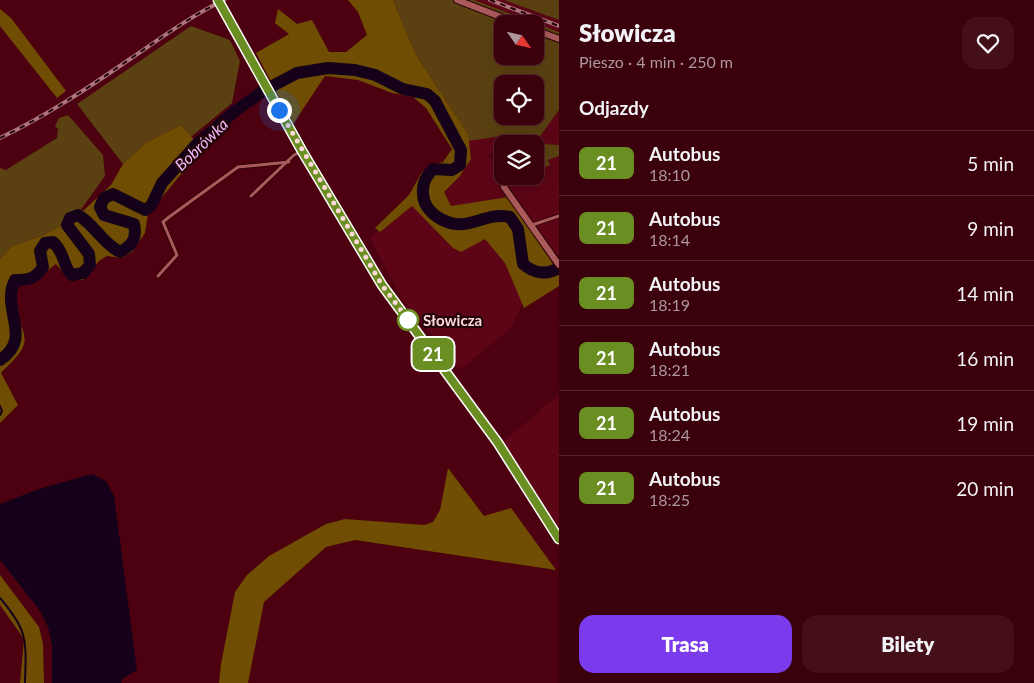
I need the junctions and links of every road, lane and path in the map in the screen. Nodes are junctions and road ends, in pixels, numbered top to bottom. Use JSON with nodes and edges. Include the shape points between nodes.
{"nodes":[{"id":1,"x":218,"y":0,"type":"edge"},
{"id":2,"x":457,"y":0,"type":"edge"},
{"id":3,"x":496,"y":15,"type":"edge"},
{"id":4,"x":544,"y":33,"type":"edge"},
{"id":5,"x":559,"y":39,"type":"edge"},
{"id":6,"x":302,"y":151,"type":"junction"},
{"id":7,"x":289,"y":162,"type":"junction"},
{"id":8,"x":504,"y":187,"type":"dead end"},
{"id":9,"x":251,"y":196,"type":"dead end"},
{"id":10,"x":559,"y":216,"type":"edge"},
{"id":11,"x":532,"y":225,"type":"junction"},
{"id":12,"x":559,"y":265,"type":"edge"},
{"id":13,"x":158,"y":276,"type":"dead end"},
{"id":14,"x":559,"y":539,"type":"edge"}],
"edges":[{"from":1,"to":6,"type":"street"},
{"from":2,"to":3,"type":"street"},
{"from":4,"to":5,"type":"street"},
{"from":6,"to":7,"type":"lane"},
{"from":6,"to":14,"type":"street","via":[[382,285],[498,443]]},
{"from":7,"to":9,"type":"lane"},
{"from":7,"to":13,"type":"lane","via":[[238,167],[163,222],[177,255]]},
{"from":8,"to":11,"type":"street"},
{"from":10,"to":11,"type":"lane"},
{"from":11,"to":12,"type":"street"}]}
